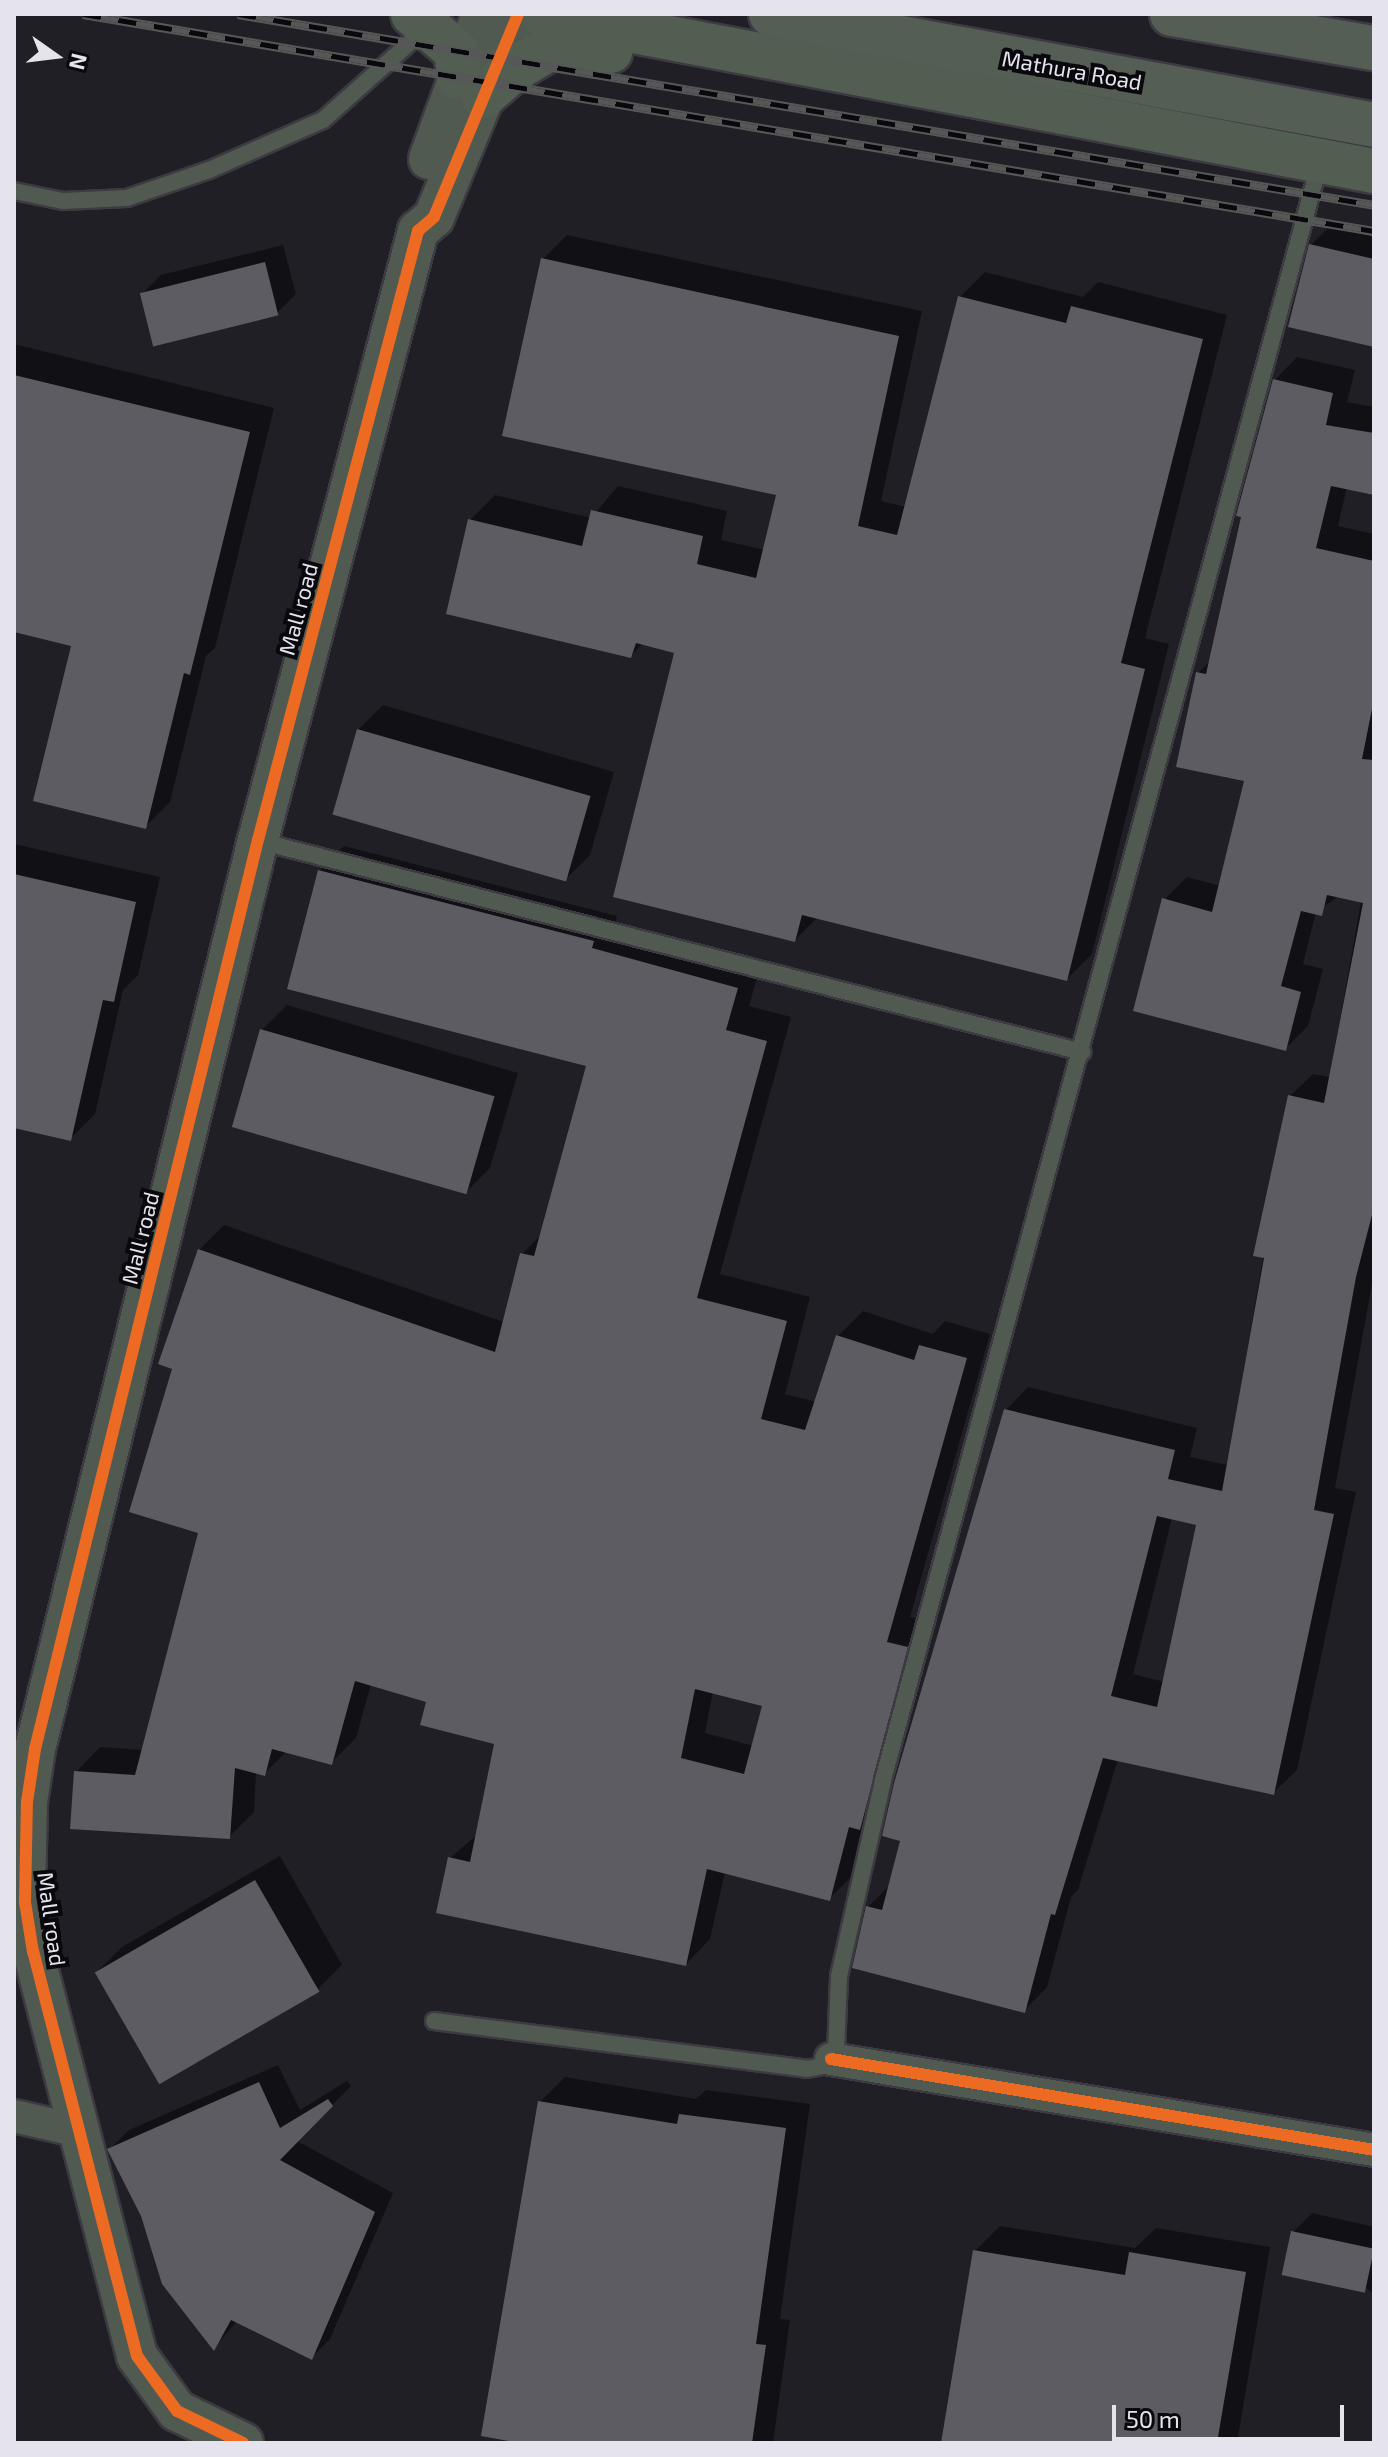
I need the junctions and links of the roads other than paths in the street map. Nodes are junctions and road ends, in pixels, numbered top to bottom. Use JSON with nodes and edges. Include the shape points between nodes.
{"nodes":[{"id":1,"x":482,"y":14,"type":"edge"},
{"id":2,"x":518,"y":14,"type":"edge"},
{"id":3,"x":543,"y":14,"type":"edge"},
{"id":4,"x":735,"y":14,"type":"edge"},
{"id":5,"x":771,"y":14,"type":"edge"},
{"id":6,"x":1172,"y":14,"type":"edge"},
{"id":7,"x":421,"y":20,"type":"edge"},
{"id":8,"x":1374,"y":48,"type":"edge"},
{"id":9,"x":792,"y":59,"type":"junction"},
{"id":10,"x":471,"y":87,"type":"junction"},
{"id":11,"x":1044,"y":107,"type":"junction"},
{"id":12,"x":1374,"y":125,"type":"edge"},
{"id":13,"x":1321,"y":160,"type":"junction"},
{"id":14,"x":1374,"y":171,"type":"edge"},
{"id":15,"x":14,"y":191,"type":"edge"},
{"id":16,"x":258,"y":840,"type":"junction"},
{"id":17,"x":1082,"y":1052,"type":"junction"},
{"id":18,"x":434,"y":2021,"type":"dead end"},
{"id":19,"x":831,"y":2059,"type":"junction"},
{"id":20,"x":14,"y":2116,"type":"edge"},
{"id":21,"x":79,"y":2131,"type":"junction"},
{"id":22,"x":1374,"y":2150,"type":"edge"},
{"id":23,"x":243,"y":2443,"type":"edge"}],
"edges":[{"from":1,"to":10,"type":"street","name":"Mall road"},
{"from":2,"to":10,"type":"street","name":"Mall road"},
{"from":3,"to":9,"type":"main road"},
{"from":4,"to":9,"type":"main road","via":[[761,42]]},
{"from":5,"to":12,"type":"highway","name":"Mathura Road"},
{"from":6,"to":8,"type":"highway"},
{"from":7,"to":10,"type":"main road","via":[[456,51]]},
{"from":7,"to":15,"type":"lane","via":[[323,120],[209,170],[127,198],[63,201]]},
{"from":9,"to":11,"type":"main road"},
{"from":10,"to":11,"type":"main road","via":[[512,71],[557,44],[941,111]]},
{"from":10,"to":16,"type":"street","name":"Mall road","via":[[434,217],[418,231]]},
{"from":11,"to":13,"type":"main road"},
{"from":13,"to":14,"type":"main road"},
{"from":13,"to":17,"type":"lane"},
{"from":16,"to":17,"type":"lane"},
{"from":16,"to":21,"type":"street","name":"Mall road","via":[[35,1749],[27,1802],[25,1902]]},
{"from":17,"to":19,"type":"lane","via":[[883,1780],[839,1976],[837,2044]]},
{"from":18,"to":19,"type":"lane","via":[[737,2063],[815,2069]]},
{"from":19,"to":22,"type":"street"},
{"from":20,"to":21,"type":"street"},
{"from":21,"to":23,"type":"street","name":"Mall road","via":[[137,2356],[177,2411]]}]}
